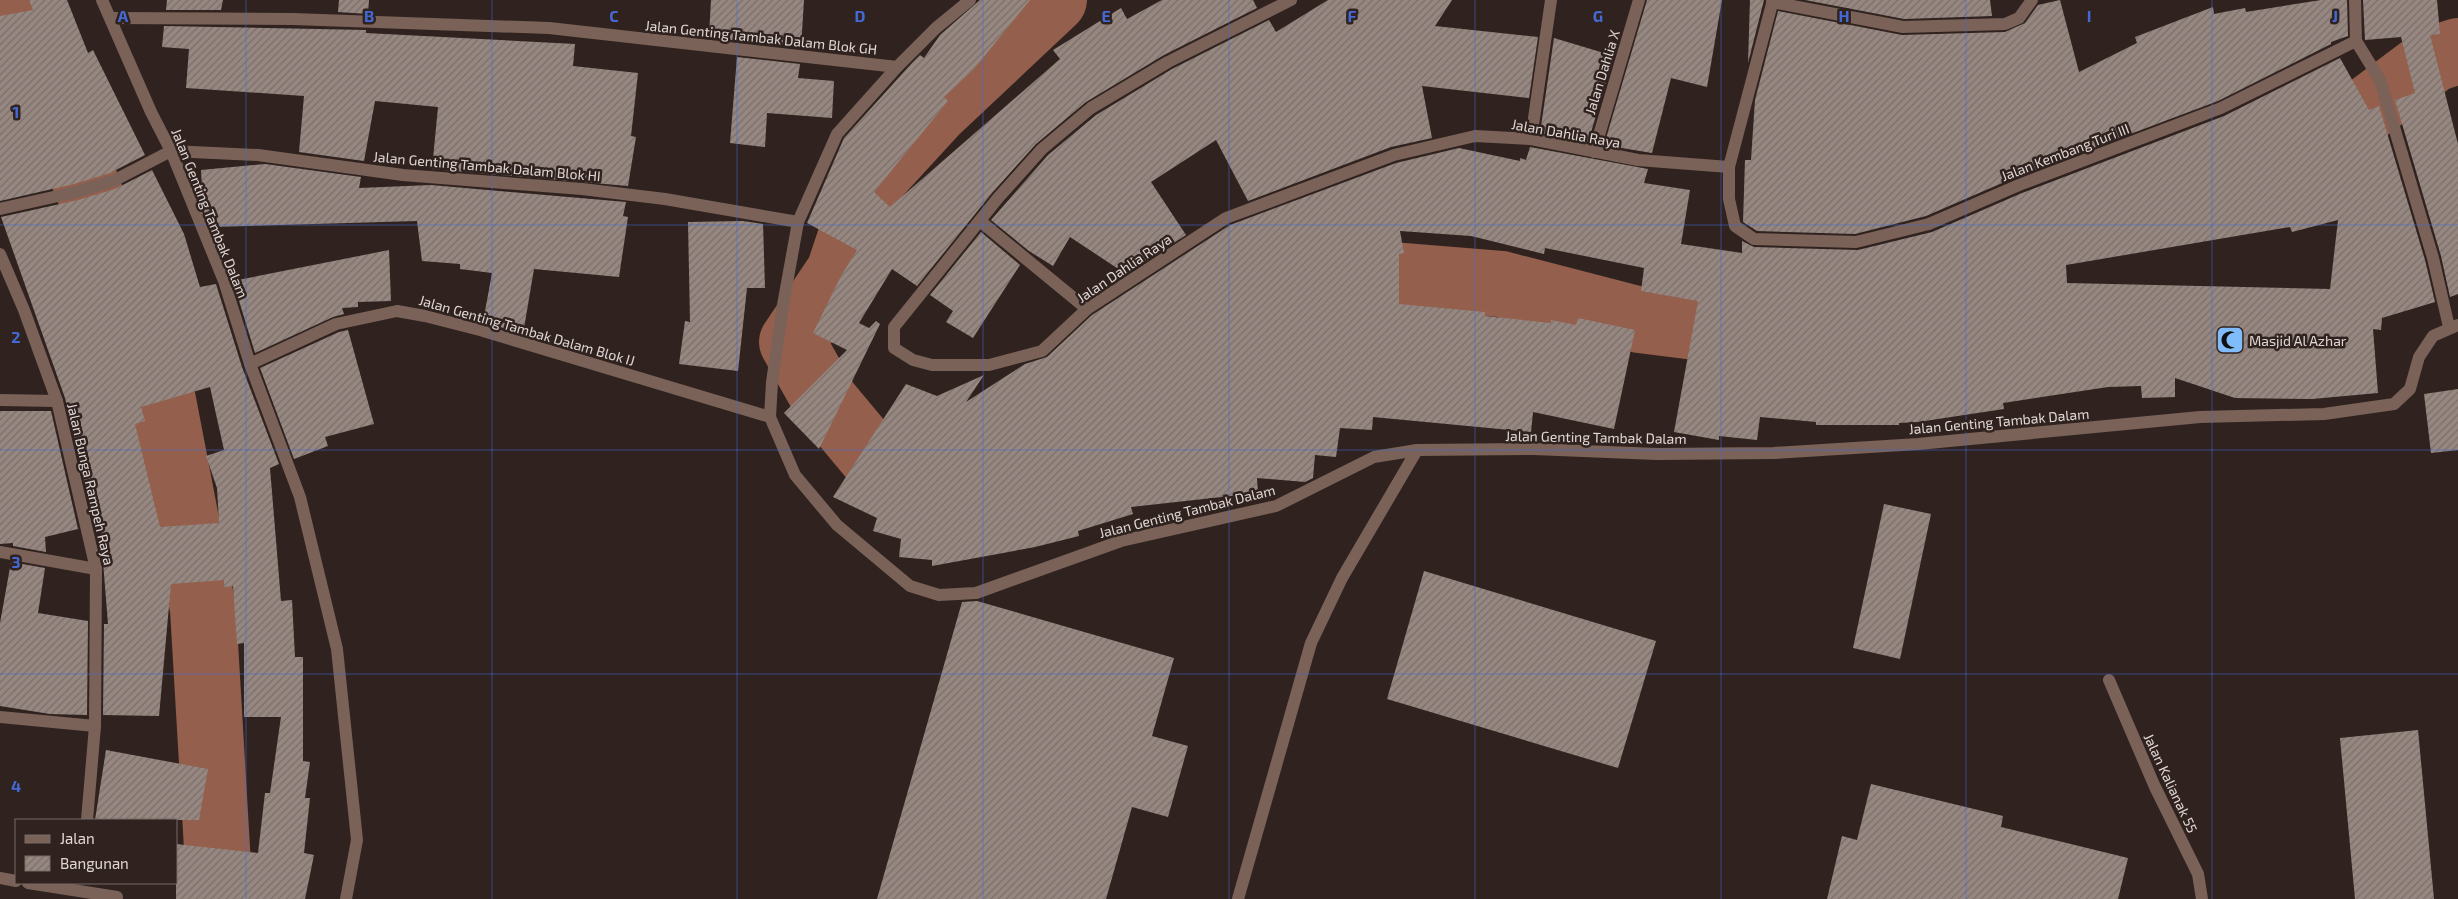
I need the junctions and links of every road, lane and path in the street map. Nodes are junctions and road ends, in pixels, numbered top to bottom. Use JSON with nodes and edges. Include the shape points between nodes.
{"nodes":[{"id":1,"x":102,"y":0,"type":"edge"},
{"id":2,"x":970,"y":0,"type":"edge"},
{"id":3,"x":1291,"y":0,"type":"edge"},
{"id":4,"x":1551,"y":0,"type":"edge"},
{"id":5,"x":1639,"y":0,"type":"edge"},
{"id":6,"x":2032,"y":0,"type":"edge"},
{"id":7,"x":2355,"y":0,"type":"edge"},
{"id":8,"x":1773,"y":1,"type":"edge"},
{"id":9,"x":112,"y":18,"type":"junction"},
{"id":10,"x":2356,"y":41,"type":"junction"},
{"id":11,"x":897,"y":67,"type":"junction"},
{"id":12,"x":1531,"y":139,"type":"junction"},
{"id":13,"x":171,"y":151,"type":"junction"},
{"id":14,"x":1594,"y":152,"type":"junction"},
{"id":15,"x":1729,"y":167,"type":"junction"},
{"id":16,"x":0,"y":209,"type":"edge"},
{"id":17,"x":980,"y":221,"type":"junction"},
{"id":18,"x":798,"y":222,"type":"junction"},
{"id":19,"x":0,"y":254,"type":"edge"},
{"id":20,"x":1087,"y":309,"type":"junction"},
{"id":21,"x":2453,"y":326,"type":"edge"},
{"id":22,"x":250,"y":364,"type":"junction"},
{"id":23,"x":0,"y":400,"type":"edge"},
{"id":24,"x":57,"y":401,"type":"junction"},
{"id":25,"x":770,"y":417,"type":"junction"},
{"id":26,"x":1417,"y":450,"type":"junction"},
{"id":27,"x":0,"y":552,"type":"edge"},
{"id":28,"x":96,"y":569,"type":"junction"},
{"id":29,"x":2109,"y":680,"type":"dead end"},
{"id":30,"x":0,"y":717,"type":"edge"},
{"id":31,"x":95,"y":726,"type":"junction"},
{"id":32,"x":87,"y":819,"type":"edge"},
{"id":33,"x":0,"y":878,"type":"edge"},
{"id":34,"x":15,"y":881,"type":"edge"},
{"id":35,"x":41,"y":884,"type":"edge"},
{"id":36,"x":81,"y":887,"type":"edge"},
{"id":37,"x":117,"y":897,"type":"dead end"},
{"id":38,"x":346,"y":899,"type":"edge"},
{"id":39,"x":1238,"y":899,"type":"edge"},
{"id":40,"x":2202,"y":899,"type":"edge"}],
"edges":[{"from":1,"to":9,"type":"street","name":"Jalan Genting Tambak Dalam"},
{"from":2,"to":11,"type":"street","name":"Jalan Genting Tambak Dalam"},
{"from":3,"to":17,"type":"street","name":"Jalan Dahlia Raya","via":[[1168,62],[1090,108],[1042,149]]},
{"from":4,"to":12,"type":"street"},
{"from":5,"to":14,"type":"street","name":"Jalan Dahlia X"},
{"from":6,"to":8,"type":"street","via":[[2019,18],[2005,24],[1903,27]]},
{"from":7,"to":10,"type":"street"},
{"from":8,"to":15,"type":"street"},
{"from":9,"to":11,"type":"street","name":"Jalan Genting Tambak Dalam Blok GH","via":[[292,19],[549,28]]},
{"from":9,"to":13,"type":"street","name":"Jalan Genting Tambak Dalam"},
{"from":10,"to":15,"type":"street","name":"Jalan Kembang Turi III","via":[[2221,108],[2019,185],[1929,224],[1856,242],[1754,238],[1735,226],[1729,199]]},
{"from":10,"to":21,"type":"street","via":[[2380,80]]},
{"from":11,"to":18,"type":"street","name":"Jalan Genting Tambak Dalam","via":[[837,134]]},
{"from":12,"to":14,"type":"street","name":"Jalan Dahlia Raya"},
{"from":12,"to":20,"type":"street","name":"Jalan Dahlia Raya","via":[[1474,136],[1394,155],[1226,218]]},
{"from":13,"to":16,"type":"street","via":[[113,181]]},
{"from":13,"to":18,"type":"street","name":"Jalan Genting Tambak Dalam Blok HI","via":[[258,155],[402,175],[582,189],[665,199]]},
{"from":13,"to":22,"type":"street","name":"Jalan Genting Tambak Dalam","via":[[224,281]]},
{"from":14,"to":15,"type":"street","name":"Jalan Dahlia Raya","via":[[1638,160]]},
{"from":17,"to":20,"type":"street"},
{"from":17,"to":20,"type":"street","name":"Jalan Dahlia Raya","via":[[894,327],[894,348],[913,360],[932,365],[990,365],[1042,351]]},
{"from":18,"to":25,"type":"street","name":"Jalan Genting Tambak Dalam","via":[[783,305]]},
{"from":19,"to":24,"type":"street","name":"Jalan Bunga Rampeh Raya"},
{"from":21,"to":26,"type":"street","name":"Jalan Genting Tambak Dalam","via":[[2433,336],[2419,357],[2410,389],[2394,404],[2324,414],[2200,417],[1918,444],[1774,453]]},
{"from":22,"to":25,"type":"street","name":"Jalan Genting Tambak Dalam Blok IJ","via":[[336,324],[397,311],[480,330]]},
{"from":22,"to":38,"type":"street","name":"Jalan Genting Tambak Dalam","via":[[300,497],[337,649],[357,840]]},
{"from":23,"to":24,"type":"street"},
{"from":24,"to":28,"type":"street","name":"Jalan Bunga Rampeh Raya"},
{"from":25,"to":26,"type":"street","name":"Jalan Genting Tambak Dalam","via":[[795,475],[837,525],[910,586],[939,595],[976,593],[1121,541],[1276,506],[1374,457]]},
{"from":26,"to":39,"type":"street","via":[[1342,578],[1311,643]]},
{"from":27,"to":28,"type":"street"},
{"from":28,"to":31,"type":"street","name":"Jalan Bunga Rampeh Raya"},
{"from":29,"to":40,"type":"street","name":"Jalan Kalianak 55","via":[[2155,787],[2198,874]]},
{"from":30,"to":31,"type":"street"},
{"from":31,"to":32,"type":"street","name":"Jalan Bunga Rampeh Raya"},
{"from":33,"to":34,"type":"street"},
{"from":35,"to":36,"type":"street"},
{"from":36,"to":37,"type":"street"}]}
